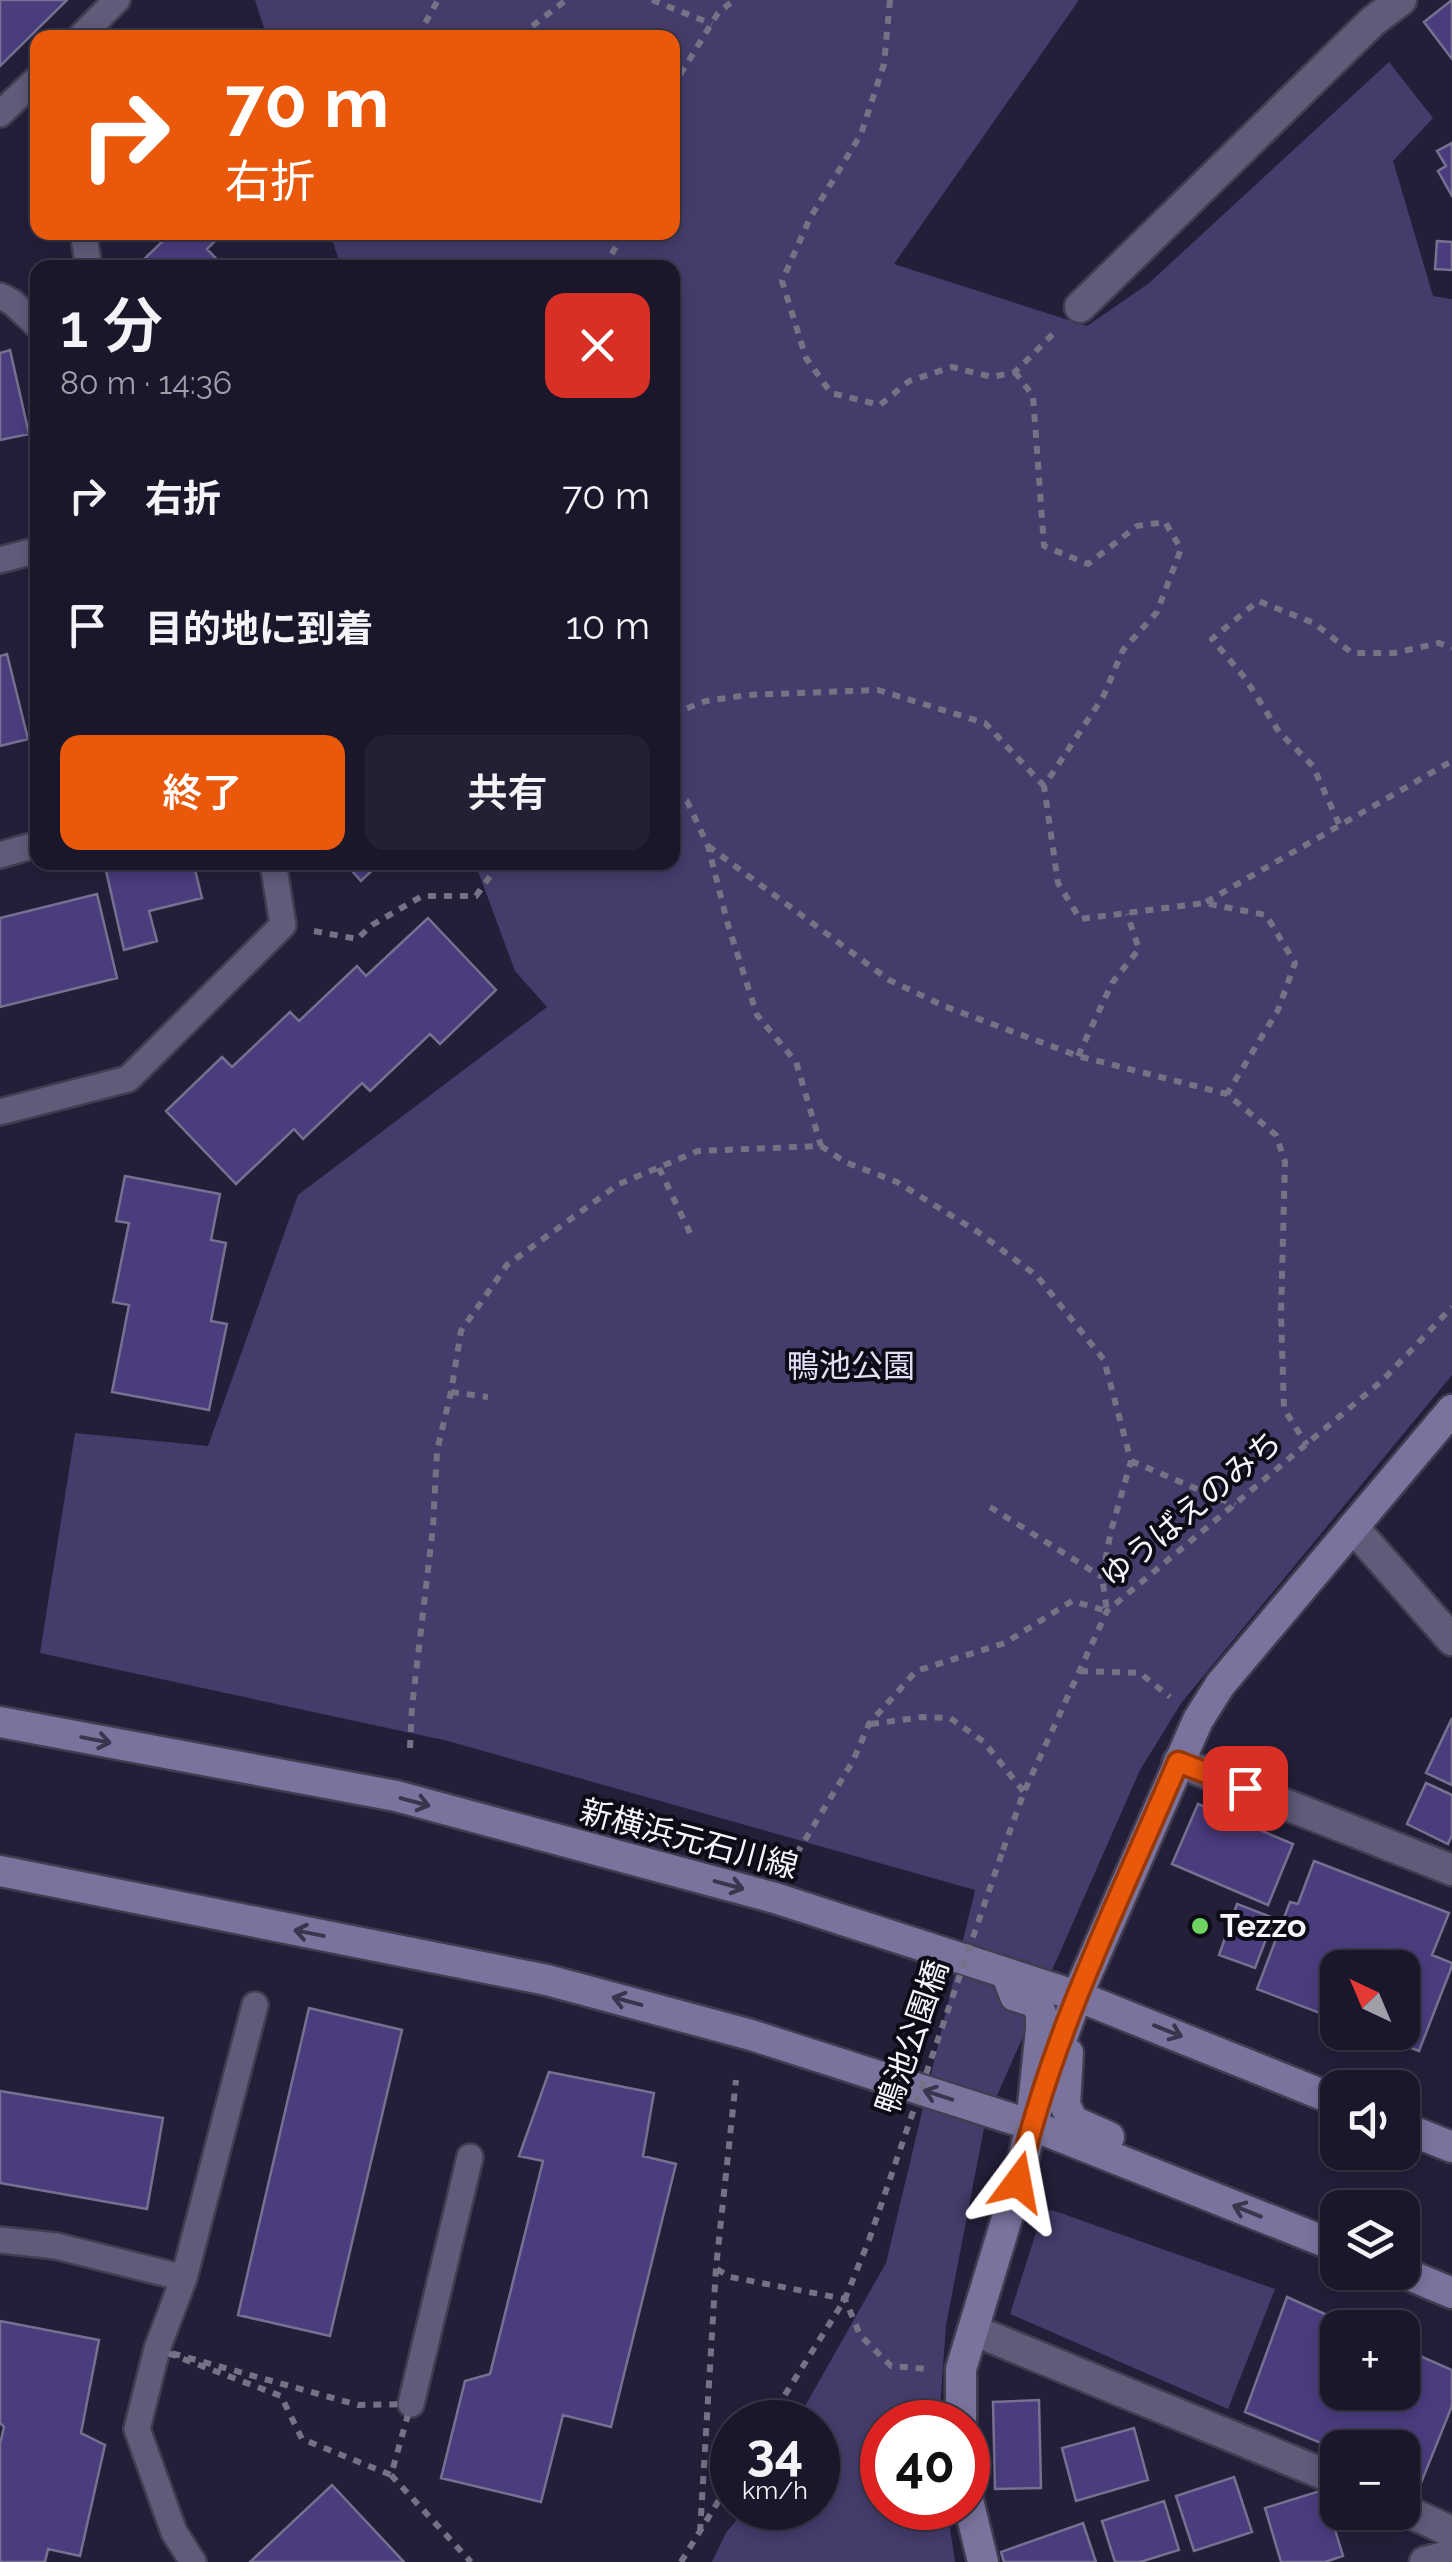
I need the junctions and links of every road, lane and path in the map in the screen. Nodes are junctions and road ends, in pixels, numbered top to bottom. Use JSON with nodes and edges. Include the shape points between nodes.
{"nodes":[{"id":1,"x":116,"y":0,"type":"edge"},
{"id":2,"x":438,"y":0,"type":"edge"},
{"id":3,"x":566,"y":0,"type":"edge"},
{"id":4,"x":652,"y":0,"type":"edge"},
{"id":5,"x":734,"y":0,"type":"edge"},
{"id":6,"x":890,"y":0,"type":"edge"},
{"id":7,"x":1401,"y":0,"type":"edge"},
{"id":8,"x":712,"y":24,"type":"junction"},
{"id":9,"x":86,"y":30,"type":"edge"},
{"id":10,"x":422,"y":30,"type":"edge"},
{"id":11,"x":527,"y":30,"type":"edge"},
{"id":12,"x":680,"y":75,"type":"edge"},
{"id":13,"x":30,"y":86,"type":"edge"},
{"id":14,"x":0,"y":114,"type":"edge"},
{"id":15,"x":4,"y":302,"type":"edge"},
{"id":16,"x":1080,"y":307,"type":"joint"},
{"id":17,"x":30,"y":320,"type":"edge"},
{"id":18,"x":1015,"y":372,"type":"junction"},
{"id":19,"x":30,"y":552,"type":"edge"},
{"id":20,"x":0,"y":560,"type":"edge"},
{"id":21,"x":1452,"y":648,"type":"edge"},
{"id":22,"x":680,"y":711,"type":"edge"},
{"id":23,"x":1452,"y":761,"type":"edge"},
{"id":24,"x":1044,"y":786,"type":"junction"},
{"id":25,"x":680,"y":798,"type":"edge"},
{"id":26,"x":1339,"y":824,"type":"junction"},
{"id":27,"x":30,"y":846,"type":"edge"},
{"id":28,"x":708,"y":846,"type":"junction"},
{"id":29,"x":0,"y":854,"type":"edge"},
{"id":30,"x":275,"y":870,"type":"edge"},
{"id":31,"x":494,"y":870,"type":"edge"},
{"id":32,"x":1204,"y":903,"type":"junction"},
{"id":33,"x":1127,"y":914,"type":"junction"},
{"id":34,"x":283,"y":925,"type":"junction"},
{"id":35,"x":1078,"y":1056,"type":"junction"},
{"id":36,"x":1227,"y":1094,"type":"junction"},
{"id":37,"x":0,"y":1112,"type":"edge"},
{"id":38,"x":821,"y":1146,"type":"junction"},
{"id":39,"x":659,"y":1168,"type":"junction"},
{"id":40,"x":691,"y":1234,"type":"dead end"},
{"id":41,"x":1452,"y":1307,"type":"edge"},
{"id":42,"x":452,"y":1392,"type":"junction"},
{"id":43,"x":488,"y":1397,"type":"dead end"},
{"id":44,"x":1452,"y":1410,"type":"edge"},
{"id":45,"x":1307,"y":1446,"type":"junction"},
{"id":46,"x":1131,"y":1461,"type":"junction"},
{"id":47,"x":1235,"y":1505,"type":"junction"},
{"id":48,"x":990,"y":1507,"type":"dead end"},
{"id":49,"x":1353,"y":1527,"type":"junction"},
{"id":50,"x":1102,"y":1577,"type":"junction"},
{"id":51,"x":1107,"y":1612,"type":"junction"},
{"id":52,"x":1452,"y":1640,"type":"edge"},
{"id":53,"x":1080,"y":1671,"type":"junction"},
{"id":54,"x":1198,"y":1720,"type":"junction"},
{"id":55,"x":0,"y":1722,"type":"edge"},
{"id":56,"x":870,"y":1724,"type":"junction"},
{"id":57,"x":410,"y":1748,"type":"dead end"},
{"id":58,"x":1178,"y":1762,"type":"junction"},
{"id":59,"x":1024,"y":1792,"type":"junction"},
{"id":60,"x":1003,"y":1850,"type":"joint"},
{"id":61,"x":797,"y":1853,"type":"dead end"},
{"id":62,"x":1452,"y":1870,"type":"edge"},
{"id":63,"x":0,"y":1871,"type":"edge"},
{"id":64,"x":1006,"y":1973,"type":"junction"},
{"id":65,"x":1077,"y":1996,"type":"junction"},
{"id":66,"x":256,"y":2005,"type":"dead end"},
{"id":67,"x":736,"y":2080,"type":"dead end"},
{"id":68,"x":1320,"y":2093,"type":"edge"},
{"id":69,"x":1030,"y":2125,"type":"junction"},
{"id":70,"x":1420,"y":2135,"type":"edge"},
{"id":71,"x":1452,"y":2148,"type":"edge"},
{"id":72,"x":470,"y":2157,"type":"dead end"},
{"id":73,"x":1121,"y":2162,"type":"junction"},
{"id":74,"x":0,"y":2240,"type":"edge"},
{"id":75,"x":1320,"y":2240,"type":"edge"},
{"id":76,"x":716,"y":2268,"type":"junction"},
{"id":77,"x":184,"y":2278,"type":"junction"},
{"id":78,"x":1420,"y":2279,"type":"edge"},
{"id":79,"x":1452,"y":2292,"type":"edge"},
{"id":80,"x":845,"y":2300,"type":"junction"},
{"id":81,"x":973,"y":2330,"type":"junction"},
{"id":82,"x":157,"y":2349,"type":"junction"},
{"id":83,"x":891,"y":2366,"type":"dead end"},
{"id":84,"x":782,"y":2400,"type":"edge"},
{"id":85,"x":962,"y":2400,"type":"edge"},
{"id":86,"x":411,"y":2404,"type":"junction"},
{"id":87,"x":1320,"y":2473,"type":"edge"},
{"id":88,"x":391,"y":2475,"type":"junction"},
{"id":89,"x":710,"y":2516,"type":"edge"},
{"id":90,"x":1420,"y":2517,"type":"edge"},
{"id":91,"x":975,"y":2530,"type":"edge"},
{"id":92,"x":700,"y":2532,"type":"junction"},
{"id":93,"x":1452,"y":2532,"type":"edge"},
{"id":94,"x":1452,"y":2554,"type":"edge"},
{"id":95,"x":193,"y":2562,"type":"edge"},
{"id":96,"x":470,"y":2562,"type":"edge"},
{"id":97,"x":681,"y":2562,"type":"edge"},
{"id":98,"x":983,"y":2562,"type":"edge"},
{"id":99,"x":1426,"y":2562,"type":"edge"}],
"edges":[{"from":1,"to":9,"type":"lane"},
{"from":2,"to":10,"type":"path"},
{"from":3,"to":11,"type":"path"},
{"from":4,"to":8,"type":"path"},
{"from":5,"to":8,"type":"path"},
{"from":6,"to":18,"type":"path","via":[[884,64],[861,134],[810,218],[782,281],[806,358],[831,392],[880,405],[908,381],[952,367],[992,377]]},
{"from":7,"to":16,"type":"street"},
{"from":8,"to":12,"type":"path"},
{"from":13,"to":14,"type":"lane"},
{"from":15,"to":17,"type":"lane"},
{"from":16,"to":18,"type":"path"},
{"from":18,"to":24,"type":"path","via":[[1034,396],[1044,546],[1088,564],[1137,526],[1165,522],[1182,549],[1158,612],[1123,650],[1104,697]]},
{"from":19,"to":20,"type":"lane"},
{"from":21,"to":26,"type":"path","via":[[1439,643],[1394,654],[1352,653],[1314,622],[1258,601],[1212,639],[1279,732],[1314,766]]},
{"from":22,"to":24,"type":"path","via":[[747,694],[878,690],[985,723]]},
{"from":23,"to":26,"type":"path"},
{"from":24,"to":33,"type":"path","via":[[1058,883],[1080,919]]},
{"from":25,"to":28,"type":"path"},
{"from":26,"to":32,"type":"path"},
{"from":27,"to":29,"type":"lane"},
{"from":28,"to":35,"type":"path","via":[[889,980]]},
{"from":28,"to":38,"type":"path","via":[[758,1015],[796,1062]]},
{"from":30,"to":34,"type":"lane"},
{"from":31,"to":34,"type":"path","via":[[476,896],[422,896],[357,940]]},
{"from":32,"to":33,"type":"path"},
{"from":32,"to":36,"type":"path","via":[[1266,915],[1294,963],[1278,1010]]},
{"from":33,"to":35,"type":"path","via":[[1139,949],[1112,983]]},
{"from":34,"to":37,"type":"lane","via":[[128,1079]]},
{"from":35,"to":36,"type":"path"},
{"from":36,"to":45,"type":"path","via":[[1276,1135],[1284,1162],[1284,1409]]},
{"from":38,"to":39,"type":"path","via":[[698,1151]]},
{"from":38,"to":46,"type":"path","via":[[897,1182],[1036,1276],[1104,1360]]},
{"from":39,"to":40,"type":"path"},
{"from":39,"to":42,"type":"path","via":[[618,1184],[507,1265],[461,1330]]},
{"from":41,"to":45,"type":"path","name":"ゆうばえのみち"},
{"from":42,"to":43,"type":"path"},
{"from":42,"to":57,"type":"path","via":[[437,1451]]},
{"from":44,"to":49,"type":"street"},
{"from":45,"to":47,"type":"path","name":"ゆうばえのみち"},
{"from":46,"to":47,"type":"path"},
{"from":46,"to":50,"type":"path"},
{"from":47,"to":51,"type":"path","name":"ゆうばえのみち"},
{"from":48,"to":50,"type":"path"},
{"from":49,"to":52,"type":"street"},
{"from":49,"to":54,"type":"street"},
{"from":50,"to":51,"type":"path"},
{"from":51,"to":53,"type":"path","name":"ゆうばえのみち"},
{"from":51,"to":56,"type":"path","via":[[1072,1601],[1005,1643],[916,1671]]},
{"from":53,"to":54,"type":"path","via":[[1140,1673]]},
{"from":53,"to":59,"type":"path","name":"ゆうばえのみち"},
{"from":54,"to":58,"type":"street"},
{"from":55,"to":64,"type":"street","name":"新横浜元石川線","one_way":true,"via":[[396,1796],[775,1898]]},
{"from":56,"to":59,"type":"path","via":[[950,1718],[984,1742]]},
{"from":56,"to":61,"type":"path"},
{"from":58,"to":62,"type":"street"},
{"from":58,"to":65,"type":"street"},
{"from":59,"to":60,"type":"path","name":"ゆうばえのみち"},
{"from":60,"to":80,"type":"path","name":"鴨池公園橋","bridge":true},
{"from":69,"to":63,"type":"street","one_way":true,"via":[[751,2035],[547,1980]]},
{"from":64,"to":65,"type":"street","name":"新横浜元石川線"},
{"from":64,"to":69,"type":"street","via":[[1015,1996],[1035,2002],[1041,2013]]},
{"from":65,"to":68,"type":"street","name":"新横浜元石川線","one_way":true},
{"from":65,"to":69,"type":"street"},
{"from":65,"to":73,"type":"street","via":[[1065,2105],[1073,2122],[1111,2138]]},
{"from":66,"to":77,"type":"lane"},
{"from":67,"to":76,"type":"path"},
{"from":69,"to":73,"type":"street"},
{"from":69,"to":81,"type":"street"},
{"from":70,"to":71,"type":"street"},
{"from":72,"to":86,"type":"lane"},
{"from":75,"to":73,"type":"street","one_way":true},
{"from":74,"to":77,"type":"lane","via":[[56,2246]]},
{"from":76,"to":80,"type":"path","via":[[730,2277]]},
{"from":76,"to":92,"type":"path"},
{"from":77,"to":82,"type":"lane"},
{"from":78,"to":79,"type":"street"},
{"from":80,"to":83,"type":"path","via":[[860,2335]]},
{"from":80,"to":84,"type":"path"},
{"from":81,"to":85,"type":"street"},
{"from":81,"to":87,"type":"street"},
{"from":82,"to":86,"type":"path","via":[[358,2404]]},
{"from":82,"to":88,"type":"path","via":[[281,2396],[302,2439]]},
{"from":82,"to":95,"type":"lane","via":[[137,2429],[174,2532]]},
{"from":86,"to":88,"type":"path"},
{"from":88,"to":96,"type":"path"},
{"from":89,"to":92,"type":"path"},
{"from":90,"to":93,"type":"street"},
{"from":91,"to":98,"type":"street"},
{"from":92,"to":97,"type":"path"},
{"from":94,"to":99,"type":"street"}]}
